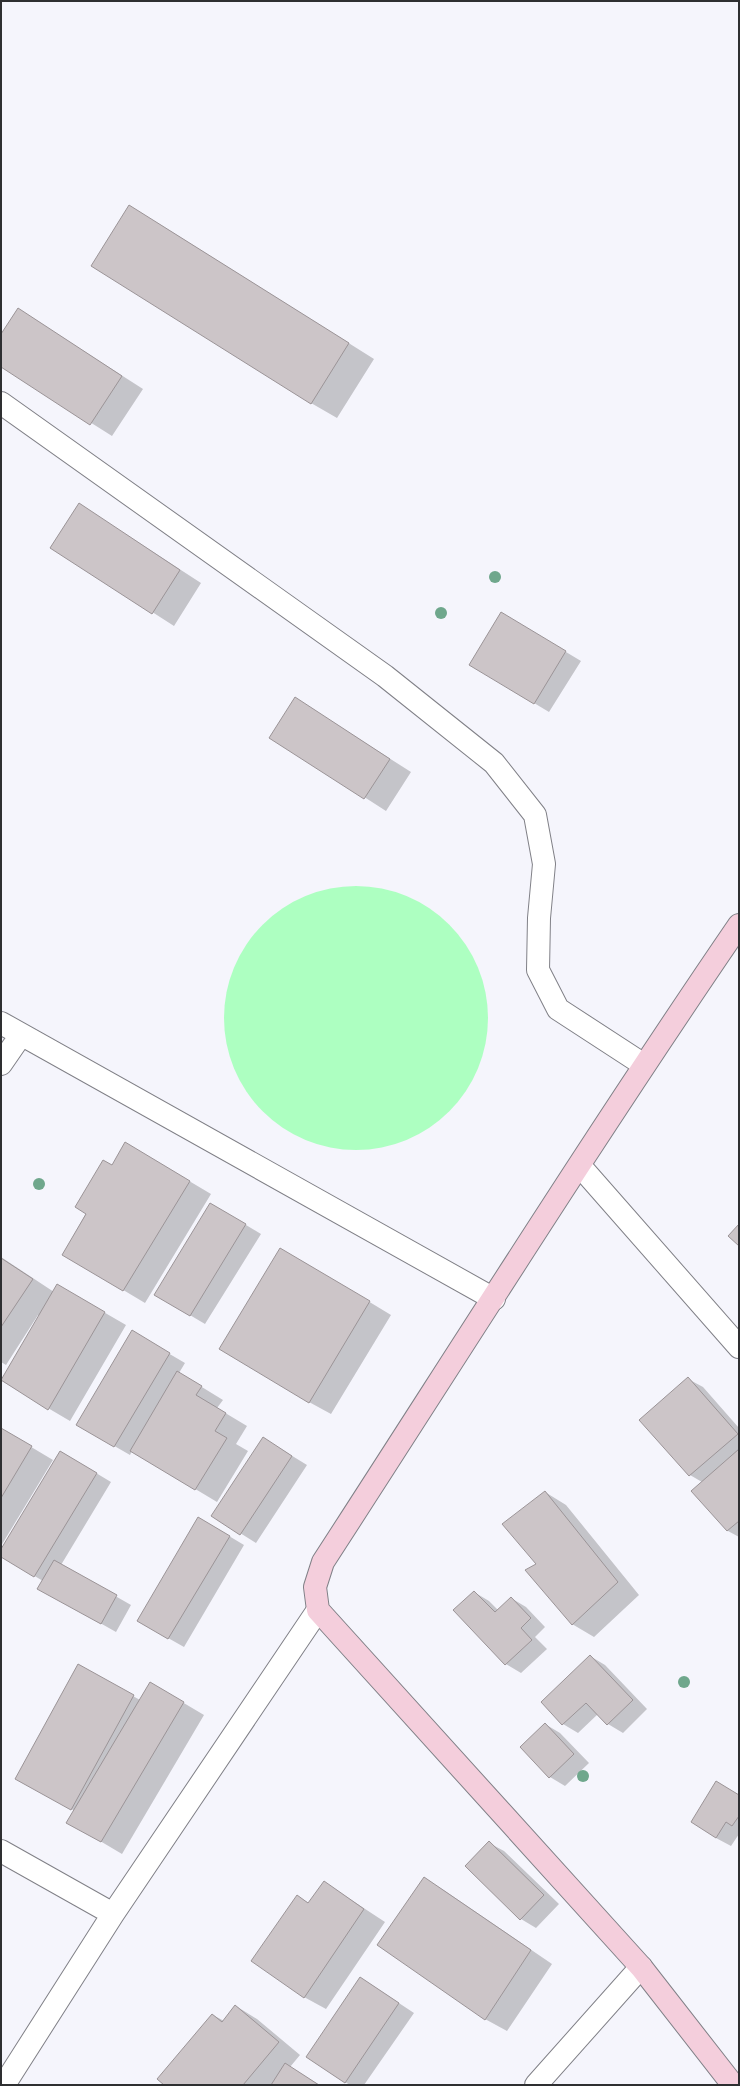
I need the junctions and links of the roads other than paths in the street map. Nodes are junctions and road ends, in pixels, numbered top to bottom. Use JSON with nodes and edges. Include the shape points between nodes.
{"nodes":[{"id":1,"x":1,"y":403,"type":"edge"},
{"id":2,"x":739,"y":925,"type":"edge"},
{"id":3,"x":1,"y":1023,"type":"edge"},
{"id":4,"x":21,"y":1035,"type":"junction"},
{"id":5,"x":1,"y":1064,"type":"edge"},
{"id":6,"x":644,"y":1065,"type":"junction"},
{"id":7,"x":580,"y":1166,"type":"junction"},
{"id":8,"x":494,"y":1299,"type":"junction"},
{"id":9,"x":739,"y":1347,"type":"edge"},
{"id":10,"x":318,"y":1610,"type":"junction"},
{"id":11,"x":1,"y":1851,"type":"edge"},
{"id":12,"x":113,"y":1914,"type":"junction"},
{"id":13,"x":641,"y":1966,"type":"junction"},
{"id":14,"x":4,"y":2085,"type":"edge"},
{"id":15,"x":536,"y":2085,"type":"edge"},
{"id":16,"x":733,"y":2085,"type":"edge"}],
"edges":[{"from":1,"to":6,"type":"street","via":[[378,671],[494,763],[534,815],[544,864],[538,970],[558,1009]]},
{"from":2,"to":6,"type":"street"},
{"from":3,"to":4,"type":"street"},
{"from":4,"to":5,"type":"street"},
{"from":4,"to":8,"type":"street"},
{"from":6,"to":7,"type":"street"},
{"from":7,"to":8,"type":"street"},
{"from":7,"to":9,"type":"street"},
{"from":8,"to":10,"type":"street","via":[[323,1562],[315,1587]]},
{"from":10,"to":12,"type":"street"},
{"from":10,"to":13,"type":"street"},
{"from":11,"to":12,"type":"street"},
{"from":12,"to":14,"type":"street"},
{"from":13,"to":15,"type":"street"},
{"from":13,"to":16,"type":"street"}]}
